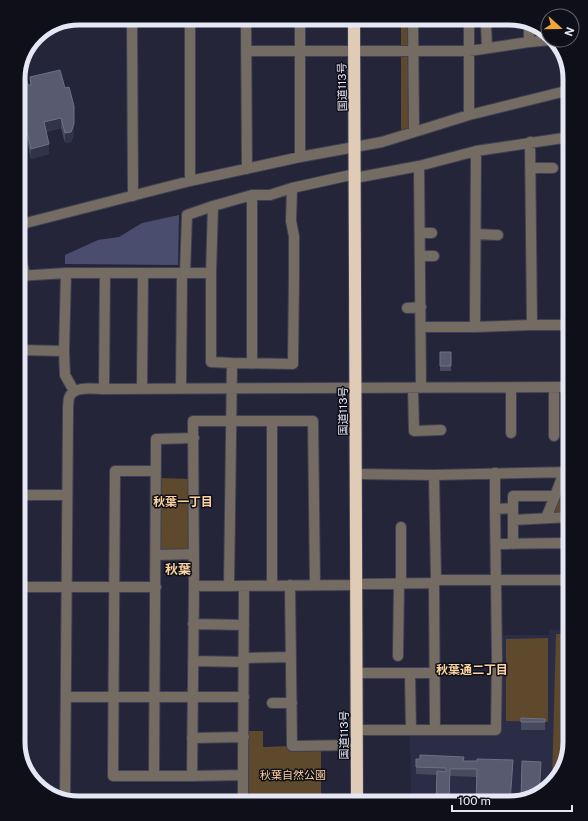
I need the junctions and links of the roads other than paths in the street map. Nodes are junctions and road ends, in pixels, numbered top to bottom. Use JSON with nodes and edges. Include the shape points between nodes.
{"nodes":[{"id":1,"x":132,"y":25,"type":"edge"},
{"id":2,"x":190,"y":25,"type":"edge"},
{"id":3,"x":246,"y":25,"type":"edge"},
{"id":4,"x":300,"y":25,"type":"edge"},
{"id":5,"x":354,"y":25,"type":"edge"},
{"id":6,"x":413,"y":25,"type":"edge"},
{"id":7,"x":469,"y":25,"type":"edge"},
{"id":8,"x":486,"y":25,"type":"dead end"},
{"id":9,"x":529,"y":29,"type":"edge"},
{"id":10,"x":540,"y":41,"type":"edge"},
{"id":11,"x":529,"y":42,"type":"junction"},
{"id":12,"x":487,"y":48,"type":"junction"},
{"id":13,"x":247,"y":51,"type":"junction"},
{"id":14,"x":354,"y":51,"type":"junction"},
{"id":15,"x":413,"y":51,"type":"junction"},
{"id":16,"x":469,"y":51,"type":"junction"},
{"id":17,"x":300,"y":52,"type":"junction"},
{"id":18,"x":563,"y":92,"type":"edge"},
{"id":19,"x":469,"y":115,"type":"junction"},
{"id":20,"x":414,"y":131,"type":"junction"},
{"id":21,"x":563,"y":138,"type":"edge"},
{"id":22,"x":530,"y":142,"type":"junction"},
{"id":23,"x":355,"y":146,"type":"junction"},
{"id":24,"x":476,"y":151,"type":"junction"},
{"id":25,"x":300,"y":157,"type":"junction"},
{"id":26,"x":419,"y":166,"type":"junction"},
{"id":27,"x":531,"y":168,"type":"junction"},
{"id":28,"x":554,"y":168,"type":"dead end"},
{"id":29,"x":247,"y":169,"type":"junction"},
{"id":30,"x":355,"y":176,"type":"junction"},
{"id":31,"x":190,"y":181,"type":"junction"},
{"id":32,"x":292,"y":188,"type":"junction"},
{"id":33,"x":252,"y":195,"type":"junction"},
{"id":34,"x":133,"y":196,"type":"junction"},
{"id":35,"x":213,"y":206,"type":"junction"},
{"id":36,"x":25,"y":223,"type":"edge"},
{"id":37,"x":420,"y":233,"type":"junction"},
{"id":38,"x":432,"y":233,"type":"dead end"},
{"id":39,"x":476,"y":234,"type":"junction"},
{"id":40,"x":498,"y":235,"type":"dead end"},
{"id":41,"x":420,"y":256,"type":"junction"},
{"id":42,"x":434,"y":256,"type":"dead end"},
{"id":43,"x":66,"y":272,"type":"junction"},
{"id":44,"x":104,"y":273,"type":"junction"},
{"id":45,"x":143,"y":273,"type":"junction"},
{"id":46,"x":183,"y":273,"type":"junction"},
{"id":47,"x":211,"y":273,"type":"junction"},
{"id":48,"x":25,"y":276,"type":"edge"},
{"id":49,"x":420,"y":307,"type":"junction"},
{"id":50,"x":408,"y":308,"type":"dead end"},
{"id":51,"x":532,"y":325,"type":"junction"},
{"id":52,"x":563,"y":325,"type":"edge"},
{"id":53,"x":421,"y":327,"type":"junction"},
{"id":54,"x":475,"y":327,"type":"junction"},
{"id":55,"x":25,"y":350,"type":"edge"},
{"id":56,"x":64,"y":351,"type":"junction"},
{"id":57,"x":232,"y":363,"type":"junction"},
{"id":58,"x":252,"y":363,"type":"junction"},
{"id":59,"x":563,"y":387,"type":"edge"},
{"id":60,"x":181,"y":388,"type":"junction"},
{"id":61,"x":231,"y":388,"type":"junction"},
{"id":62,"x":356,"y":388,"type":"junction"},
{"id":63,"x":417,"y":388,"type":"junction"},
{"id":64,"x":511,"y":388,"type":"junction"},
{"id":65,"x":554,"y":388,"type":"junction"},
{"id":66,"x":104,"y":389,"type":"junction"},
{"id":67,"x":142,"y":389,"type":"junction"},
{"id":68,"x":74,"y":391,"type":"junction"},
{"id":69,"x":231,"y":421,"type":"junction"},
{"id":70,"x":272,"y":421,"type":"junction"},
{"id":71,"x":441,"y":430,"type":"dead end"},
{"id":72,"x":511,"y":433,"type":"dead end"},
{"id":73,"x":554,"y":436,"type":"dead end"},
{"id":74,"x":194,"y":438,"type":"junction"},
{"id":75,"x":156,"y":471,"type":"junction"},
{"id":76,"x":563,"y":472,"type":"edge"},
{"id":77,"x":495,"y":473,"type":"junction"},
{"id":78,"x":356,"y":474,"type":"junction"},
{"id":79,"x":434,"y":474,"type":"junction"},
{"id":80,"x":563,"y":480,"type":"edge"},
{"id":81,"x":25,"y":495,"type":"edge"},
{"id":82,"x":67,"y":495,"type":"junction"},
{"id":83,"x":555,"y":496,"type":"junction"},
{"id":84,"x":513,"y":508,"type":"junction"},
{"id":85,"x":495,"y":509,"type":"junction"},
{"id":86,"x":563,"y":517,"type":"edge"},
{"id":87,"x":546,"y":518,"type":"junction"},
{"id":88,"x":513,"y":520,"type":"junction"},
{"id":89,"x":401,"y":527,"type":"dead end"},
{"id":90,"x":563,"y":543,"type":"edge"},
{"id":91,"x":496,"y":544,"type":"junction"},
{"id":92,"x":513,"y":544,"type":"junction"},
{"id":93,"x":194,"y":554,"type":"junction"},
{"id":94,"x":156,"y":556,"type":"junction"},
{"id":95,"x":496,"y":580,"type":"junction"},
{"id":96,"x":563,"y":580,"type":"edge"},
{"id":97,"x":435,"y":582,"type":"junction"},
{"id":98,"x":357,"y":584,"type":"junction"},
{"id":99,"x":400,"y":584,"type":"junction"},
{"id":100,"x":290,"y":585,"type":"junction"},
{"id":101,"x":315,"y":585,"type":"junction"},
{"id":102,"x":114,"y":586,"type":"junction"},
{"id":103,"x":156,"y":586,"type":"junction"},
{"id":104,"x":194,"y":586,"type":"junction"},
{"id":105,"x":229,"y":586,"type":"junction"},
{"id":106,"x":244,"y":586,"type":"junction"},
{"id":107,"x":272,"y":586,"type":"junction"},
{"id":108,"x":25,"y":587,"type":"edge"},
{"id":109,"x":67,"y":587,"type":"junction"},
{"id":110,"x":193,"y":624,"type":"junction"},
{"id":111,"x":244,"y":625,"type":"junction"},
{"id":112,"x":398,"y":656,"type":"dead end"},
{"id":113,"x":291,"y":657,"type":"junction"},
{"id":114,"x":244,"y":660,"type":"junction"},
{"id":115,"x":193,"y":661,"type":"junction"},
{"id":116,"x":356,"y":673,"type":"junction"},
{"id":117,"x":435,"y":673,"type":"junction"},
{"id":118,"x":410,"y":674,"type":"junction"},
{"id":119,"x":66,"y":697,"type":"junction"},
{"id":120,"x":113,"y":697,"type":"junction"},
{"id":121,"x":155,"y":697,"type":"junction"},
{"id":122,"x":192,"y":697,"type":"junction"},
{"id":123,"x":244,"y":697,"type":"junction"},
{"id":124,"x":272,"y":703,"type":"dead end"},
{"id":125,"x":292,"y":703,"type":"junction"},
{"id":126,"x":357,"y":730,"type":"junction"},
{"id":127,"x":411,"y":730,"type":"junction"},
{"id":128,"x":435,"y":730,"type":"junction"},
{"id":129,"x":244,"y":737,"type":"junction"},
{"id":130,"x":192,"y":738,"type":"junction"},
{"id":131,"x":357,"y":745,"type":"junction"},
{"id":132,"x":243,"y":775,"type":"junction"},
{"id":133,"x":154,"y":776,"type":"junction"},
{"id":134,"x":192,"y":776,"type":"junction"},
{"id":135,"x":65,"y":794,"type":"edge"},
{"id":136,"x":243,"y":796,"type":"edge"},
{"id":137,"x":357,"y":796,"type":"edge"}],
"edges":[{"from":1,"to":34,"type":"street"},
{"from":2,"to":31,"type":"street"},
{"from":3,"to":13,"type":"street"},
{"from":4,"to":17,"type":"street"},
{"from":5,"to":14,"type":"highway","name":"国道113号"},
{"from":6,"to":15,"type":"street"},
{"from":7,"to":16,"type":"street"},
{"from":8,"to":12,"type":"street"},
{"from":9,"to":11,"type":"street"},
{"from":10,"to":11,"type":"street"},
{"from":11,"to":12,"type":"street"},
{"from":12,"to":16,"type":"street"},
{"from":13,"to":17,"type":"street"},
{"from":13,"to":29,"type":"street"},
{"from":14,"to":15,"type":"street"},
{"from":14,"to":17,"type":"street"},
{"from":14,"to":23,"type":"highway","name":"国道113号"},
{"from":15,"to":16,"type":"street"},
{"from":15,"to":20,"type":"street"},
{"from":16,"to":19,"type":"street"},
{"from":17,"to":25,"type":"street"},
{"from":18,"to":19,"type":"street"},
{"from":19,"to":20,"type":"street"},
{"from":20,"to":23,"type":"street","via":[[382,142]]},
{"from":21,"to":22,"type":"street"},
{"from":22,"to":24,"type":"street"},
{"from":22,"to":27,"type":"street"},
{"from":23,"to":25,"type":"street"},
{"from":23,"to":30,"type":"highway","name":"国道113号"},
{"from":24,"to":26,"type":"street"},
{"from":24,"to":39,"type":"street"},
{"from":25,"to":29,"type":"street"},
{"from":26,"to":30,"type":"street"},
{"from":26,"to":37,"type":"street"},
{"from":27,"to":28,"type":"street"},
{"from":27,"to":51,"type":"street"},
{"from":29,"to":31,"type":"street"},
{"from":30,"to":32,"type":"street"},
{"from":30,"to":62,"type":"highway","name":"国道113号"},
{"from":31,"to":34,"type":"street"},
{"from":32,"to":33,"type":"street","via":[[270,195]]},
{"from":32,"to":58,"type":"street","via":[[293,364]]},
{"from":33,"to":35,"type":"street"},
{"from":33,"to":58,"type":"street"},
{"from":34,"to":36,"type":"street"},
{"from":35,"to":46,"type":"street","via":[[187,215]]},
{"from":35,"to":47,"type":"street"},
{"from":37,"to":38,"type":"street"},
{"from":37,"to":41,"type":"street"},
{"from":39,"to":40,"type":"street"},
{"from":39,"to":54,"type":"street"},
{"from":41,"to":42,"type":"street"},
{"from":41,"to":49,"type":"street"},
{"from":43,"to":44,"type":"street"},
{"from":43,"to":48,"type":"street"},
{"from":43,"to":56,"type":"street"},
{"from":44,"to":45,"type":"street"},
{"from":44,"to":66,"type":"street"},
{"from":45,"to":46,"type":"street"},
{"from":45,"to":67,"type":"street"},
{"from":46,"to":47,"type":"street"},
{"from":46,"to":60,"type":"street"},
{"from":47,"to":57,"type":"street","via":[[211,362]]},
{"from":49,"to":50,"type":"street"},
{"from":49,"to":53,"type":"street"},
{"from":51,"to":52,"type":"street"},
{"from":51,"to":54,"type":"street"},
{"from":53,"to":54,"type":"street"},
{"from":53,"to":63,"type":"street"},
{"from":55,"to":56,"type":"street"},
{"from":56,"to":68,"type":"street","via":[[65,375]]},
{"from":57,"to":58,"type":"street"},
{"from":57,"to":61,"type":"street"},
{"from":59,"to":65,"type":"street"},
{"from":60,"to":61,"type":"street"},
{"from":60,"to":67,"type":"street"},
{"from":61,"to":62,"type":"street"},
{"from":61,"to":69,"type":"street"},
{"from":62,"to":63,"type":"street"},
{"from":62,"to":78,"type":"highway","name":"国道113号"},
{"from":63,"to":64,"type":"street"},
{"from":63,"to":71,"type":"street","via":[[414,431]]},
{"from":64,"to":65,"type":"street"},
{"from":64,"to":72,"type":"street"},
{"from":65,"to":73,"type":"street"},
{"from":66,"to":67,"type":"street"},
{"from":66,"to":68,"type":"street"},
{"from":68,"to":82,"type":"street","via":[[69,396]]},
{"from":69,"to":70,"type":"street"},
{"from":69,"to":74,"type":"street","via":[[194,421]]},
{"from":69,"to":105,"type":"street"},
{"from":70,"to":101,"type":"street","via":[[313,421]]},
{"from":70,"to":107,"type":"street"},
{"from":74,"to":75,"type":"street","via":[[156,439]]},
{"from":74,"to":93,"type":"street"},
{"from":75,"to":94,"type":"street"},
{"from":75,"to":102,"type":"street","via":[[115,471]]},
{"from":76,"to":77,"type":"street"},
{"from":77,"to":79,"type":"street"},
{"from":77,"to":85,"type":"street"},
{"from":78,"to":79,"type":"street"},
{"from":78,"to":98,"type":"highway","name":"国道113号"},
{"from":79,"to":97,"type":"street"},
{"from":80,"to":83,"type":"street"},
{"from":81,"to":82,"type":"street"},
{"from":82,"to":109,"type":"street"},
{"from":83,"to":84,"type":"street","via":[[513,496]]},
{"from":83,"to":87,"type":"street"},
{"from":84,"to":85,"type":"street"},
{"from":84,"to":88,"type":"street"},
{"from":85,"to":91,"type":"street"},
{"from":86,"to":87,"type":"street"},
{"from":87,"to":88,"type":"street"},
{"from":88,"to":92,"type":"street"},
{"from":89,"to":99,"type":"street"},
{"from":90,"to":92,"type":"street"},
{"from":91,"to":92,"type":"street"},
{"from":91,"to":95,"type":"street"},
{"from":93,"to":94,"type":"street"},
{"from":93,"to":104,"type":"street"},
{"from":94,"to":103,"type":"street"},
{"from":95,"to":96,"type":"street"},
{"from":95,"to":97,"type":"street"},
{"from":95,"to":128,"type":"street","via":[[496,730]]},
{"from":97,"to":99,"type":"street"},
{"from":97,"to":117,"type":"street"},
{"from":98,"to":99,"type":"street"},
{"from":98,"to":101,"type":"street"},
{"from":98,"to":116,"type":"highway","name":"国道113号"},
{"from":99,"to":112,"type":"street"},
{"from":100,"to":101,"type":"street"},
{"from":100,"to":107,"type":"street"},
{"from":100,"to":113,"type":"street"},
{"from":102,"to":103,"type":"street"},
{"from":102,"to":109,"type":"street"},
{"from":102,"to":120,"type":"street"},
{"from":103,"to":121,"type":"street"},
{"from":104,"to":105,"type":"street"},
{"from":104,"to":110,"type":"street"},
{"from":105,"to":106,"type":"street"},
{"from":106,"to":107,"type":"street"},
{"from":106,"to":111,"type":"street"},
{"from":108,"to":109,"type":"street"},
{"from":109,"to":119,"type":"street"},
{"from":110,"to":111,"type":"street"},
{"from":110,"to":115,"type":"street"},
{"from":111,"to":114,"type":"street"},
{"from":113,"to":114,"type":"street"},
{"from":113,"to":125,"type":"street"},
{"from":114,"to":115,"type":"street"},
{"from":114,"to":123,"type":"street"},
{"from":115,"to":122,"type":"street"},
{"from":116,"to":118,"type":"street"},
{"from":116,"to":126,"type":"highway","name":"国道113号"},
{"from":117,"to":118,"type":"street"},
{"from":117,"to":128,"type":"street"},
{"from":118,"to":127,"type":"street"},
{"from":119,"to":120,"type":"street"},
{"from":119,"to":135,"type":"street"},
{"from":120,"to":121,"type":"street"},
{"from":120,"to":133,"type":"street","via":[[113,776]]},
{"from":121,"to":122,"type":"street"},
{"from":121,"to":133,"type":"street"},
{"from":122,"to":123,"type":"street"},
{"from":122,"to":130,"type":"street"},
{"from":123,"to":129,"type":"street"},
{"from":124,"to":125,"type":"street"},
{"from":125,"to":131,"type":"street","via":[[292,746]]},
{"from":126,"to":127,"type":"street"},
{"from":126,"to":131,"type":"highway","name":"国道113号"},
{"from":127,"to":128,"type":"street"},
{"from":129,"to":130,"type":"street"},
{"from":129,"to":132,"type":"street"},
{"from":130,"to":134,"type":"street"},
{"from":131,"to":137,"type":"highway","name":"国道113号"},
{"from":132,"to":134,"type":"street"},
{"from":132,"to":136,"type":"street"},
{"from":133,"to":134,"type":"street"}]}
